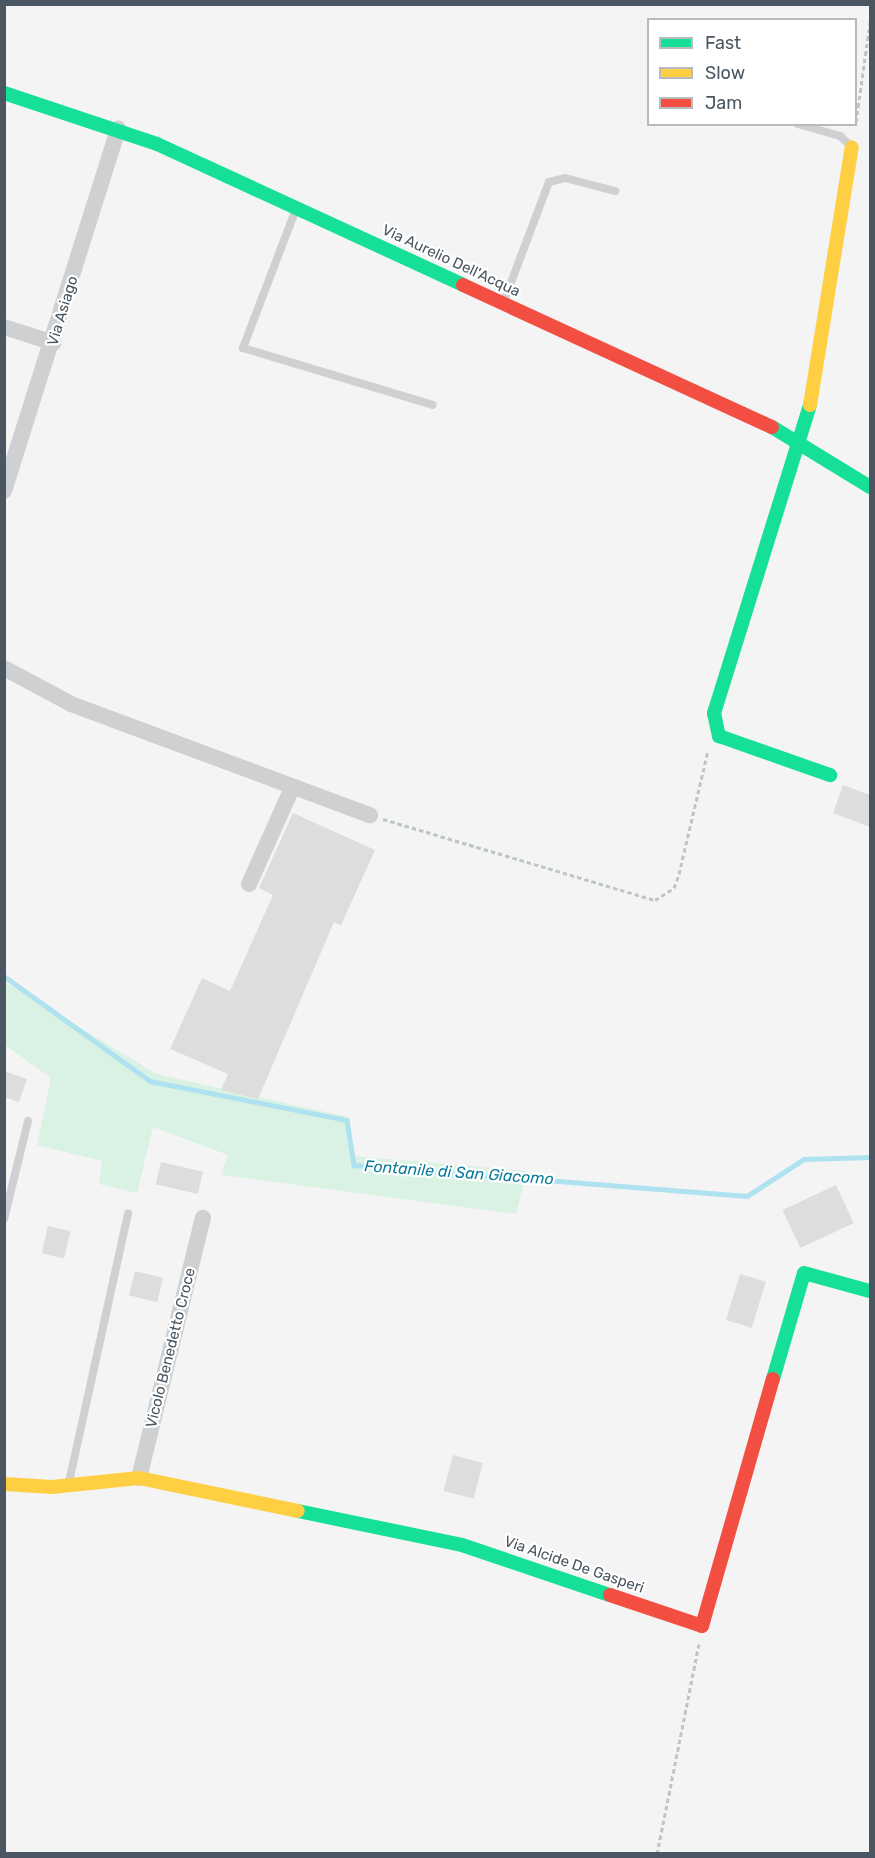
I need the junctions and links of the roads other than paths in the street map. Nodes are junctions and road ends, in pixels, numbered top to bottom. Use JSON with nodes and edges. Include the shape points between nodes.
{"nodes":[{"id":1,"x":4,"y":93,"type":"edge"},
{"id":2,"x":805,"y":126,"type":"edge"},
{"id":3,"x":118,"y":129,"type":"junction"},
{"id":4,"x":852,"y":147,"type":"joint"},
{"id":5,"x":615,"y":191,"type":"dead end"},
{"id":6,"x":296,"y":208,"type":"junction"},
{"id":7,"x":503,"y":304,"type":"junction"},
{"id":8,"x":4,"y":327,"type":"edge"},
{"id":9,"x":54,"y":343,"type":"junction"},
{"id":10,"x":433,"y":405,"type":"dead end"},
{"id":11,"x":798,"y":439,"type":"junction"},
{"id":12,"x":870,"y":487,"type":"edge"},
{"id":13,"x":4,"y":491,"type":"edge"},
{"id":14,"x":4,"y":668,"type":"edge"},
{"id":15,"x":830,"y":775,"type":"dead end"},
{"id":16,"x":293,"y":786,"type":"junction"},
{"id":17,"x":370,"y":815,"type":"road end"},
{"id":18,"x":249,"y":884,"type":"dead end"},
{"id":19,"x":28,"y":1121,"type":"dead end"},
{"id":20,"x":129,"y":1213,"type":"dead end"},
{"id":21,"x":203,"y":1218,"type":"dead end"},
{"id":22,"x":4,"y":1219,"type":"edge"},
{"id":23,"x":870,"y":1292,"type":"edge"},
{"id":24,"x":139,"y":1478,"type":"junction"},
{"id":25,"x":4,"y":1484,"type":"edge"},
{"id":26,"x":68,"y":1486,"type":"junction"}],
"edges":[{"from":1,"to":3,"type":"street","name":"Via Aurelio Dell'Acqua"},
{"from":2,"to":4,"type":"lane","via":[[840,136]]},
{"from":3,"to":6,"type":"street","name":"Via Aurelio Dell'Acqua"},
{"from":3,"to":9,"type":"street","name":"Via Asiago"},
{"from":4,"to":11,"type":"street","via":[[818,371]]},
{"from":5,"to":7,"type":"lane","via":[[566,178],[549,182]]},
{"from":6,"to":7,"type":"street","name":"Via Aurelio Dell'Acqua"},
{"from":6,"to":10,"type":"lane","via":[[243,348]]},
{"from":7,"to":11,"type":"street","name":"Via Aurelio Dell'Acqua"},
{"from":8,"to":9,"type":"street"},
{"from":9,"to":13,"type":"street","name":"Via Asiago"},
{"from":11,"to":12,"type":"street","name":"Via Aurelio Dell'Acqua"},
{"from":11,"to":15,"type":"street","via":[[714,726],[727,740]]},
{"from":14,"to":16,"type":"street","via":[[71,704]]},
{"from":16,"to":17,"type":"street"},
{"from":16,"to":18,"type":"street"},
{"from":19,"to":22,"type":"lane"},
{"from":20,"to":26,"type":"lane"},
{"from":21,"to":24,"type":"street","name":"Vicolo Benedetto Croce"},
{"from":23,"to":24,"type":"street","name":"Via Alcide De Gasperi","via":[[804,1274],[702,1626],[462,1545]]},
{"from":24,"to":26,"type":"street","name":"Via Alcide De Gasperi"},
{"from":25,"to":26,"type":"street","name":"Via Alcide De Gasperi"}]}
